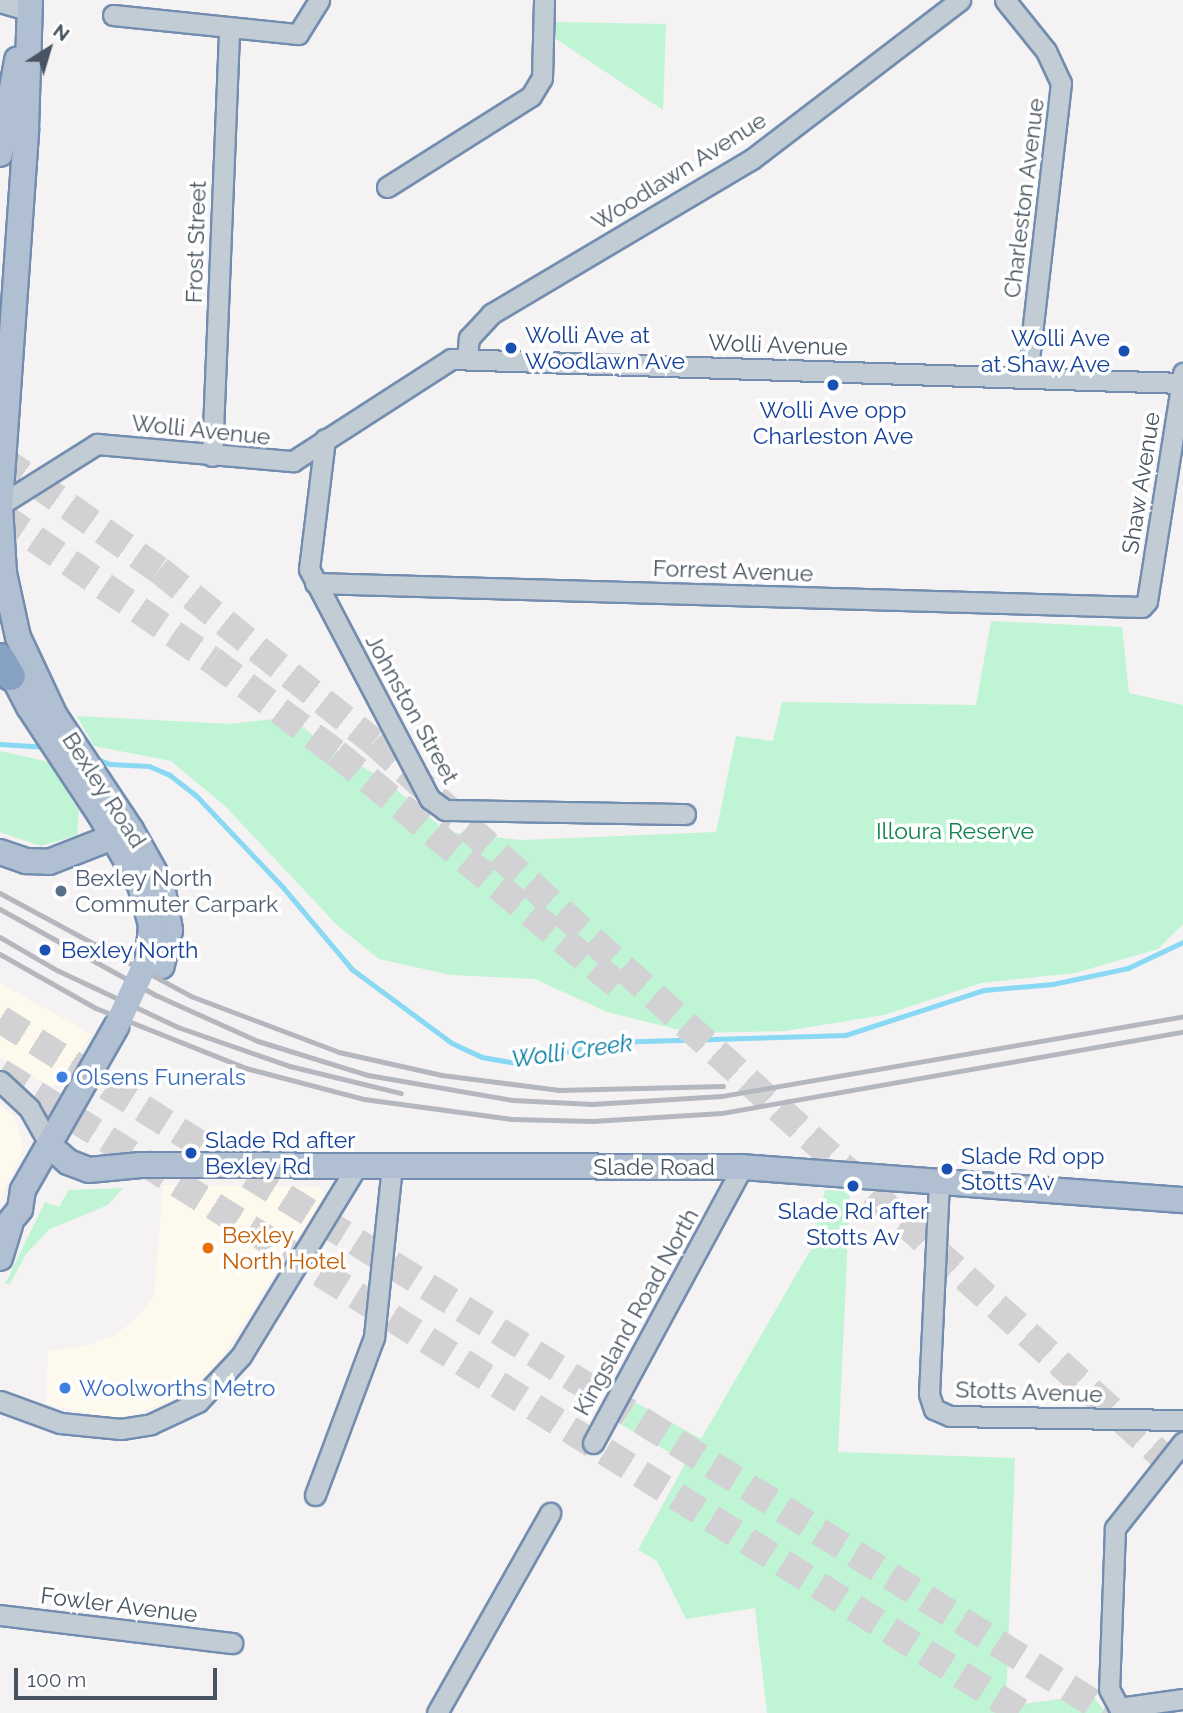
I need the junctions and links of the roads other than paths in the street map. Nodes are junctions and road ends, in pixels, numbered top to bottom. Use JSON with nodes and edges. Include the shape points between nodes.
{"nodes":[{"id":1,"x":319,"y":0,"type":"edge"},
{"id":2,"x":544,"y":0,"type":"edge"},
{"id":3,"x":960,"y":0,"type":"edge"},
{"id":4,"x":1005,"y":0,"type":"edge"},
{"id":5,"x":0,"y":2,"type":"edge"},
{"id":6,"x":0,"y":13,"type":"edge"},
{"id":7,"x":28,"y":14,"type":"edge"},
{"id":8,"x":113,"y":15,"type":"dead end"},
{"id":9,"x":229,"y":30,"type":"junction"},
{"id":10,"x":0,"y":153,"type":"edge"},
{"id":11,"x":387,"y":187,"type":"dead end"},
{"id":12,"x":467,"y":359,"type":"junction"},
{"id":13,"x":1027,"y":377,"type":"junction"},
{"id":14,"x":1182,"y":379,"type":"edge"},
{"id":15,"x":325,"y":439,"type":"junction"},
{"id":16,"x":212,"y":456,"type":"junction"},
{"id":17,"x":1,"y":470,"type":"edge"},
{"id":18,"x":0,"y":505,"type":"edge"},
{"id":19,"x":315,"y":583,"type":"junction"},
{"id":20,"x":1147,"y":601,"type":"joint"},
{"id":21,"x":0,"y":649,"type":"edge"},
{"id":22,"x":6,"y":667,"type":"edge"},
{"id":23,"x":81,"y":771,"type":"junction"},
{"id":24,"x":685,"y":814,"type":"dead end"},
{"id":25,"x":122,"y":834,"type":"junction"},
{"id":26,"x":0,"y":852,"type":"edge"},
{"id":27,"x":0,"y":1081,"type":"edge"},
{"id":28,"x":60,"y":1142,"type":"junction"},
{"id":29,"x":392,"y":1165,"type":"junction"},
{"id":30,"x":358,"y":1166,"type":"junction"},
{"id":31,"x":743,"y":1167,"type":"junction"},
{"id":32,"x":939,"y":1182,"type":"junction"},
{"id":33,"x":1183,"y":1200,"type":"edge"},
{"id":34,"x":10,"y":1223,"type":"edge"},
{"id":35,"x":0,"y":1258,"type":"edge"},
{"id":36,"x":0,"y":1401,"type":"edge"},
{"id":37,"x":1183,"y":1420,"type":"edge"},
{"id":38,"x":1183,"y":1442,"type":"edge"},
{"id":39,"x":593,"y":1443,"type":"dead end"},
{"id":40,"x":314,"y":1495,"type":"dead end"},
{"id":41,"x":550,"y":1513,"type":"dead end"},
{"id":42,"x":0,"y":1615,"type":"edge"},
{"id":43,"x":232,"y":1643,"type":"dead end"},
{"id":44,"x":1183,"y":1699,"type":"edge"},
{"id":45,"x":437,"y":1713,"type":"edge"}],
"edges":[{"from":1,"to":9,"type":"street","via":[[298,34]]},
{"from":2,"to":11,"type":"street","via":[[542,78],[531,96]]},
{"from":3,"to":12,"type":"street","name":"Woodlawn Avenue","via":[[752,159],[491,314],[469,338]]},
{"from":4,"to":13,"type":"street","name":"Charleston Avenue","via":[[1046,51],[1062,83]]},
{"from":5,"to":7,"type":"street"},
{"from":6,"to":7,"type":"street"},
{"from":7,"to":10,"type":"main road"},
{"from":7,"to":17,"type":"main road","name":"Bexley Road","via":[[26,129]]},
{"from":8,"to":9,"type":"street"},
{"from":9,"to":16,"type":"street","name":"Frost Street"},
{"from":12,"to":13,"type":"street","name":"Wolli Avenue"},
{"from":12,"to":15,"type":"street","name":"Wolli Avenue","via":[[444,361]]},
{"from":13,"to":14,"type":"street","name":"Wolli Avenue"},
{"from":14,"to":20,"type":"street","name":"Shaw Avenue"},
{"from":15,"to":16,"type":"street","name":"Wolli Avenue","via":[[284,463]]},
{"from":15,"to":19,"type":"street","name":"Johnston Street","via":[[309,569]]},
{"from":16,"to":18,"type":"street","name":"Wolli Avenue","via":[[97,444]]},
{"from":17,"to":18,"type":"main road","name":"Bexley Road"},
{"from":18,"to":23,"type":"main road","name":"Bexley Road","via":[[4,573],[18,637]]},
{"from":19,"to":20,"type":"street","name":"Forrest Avenue","via":[[1142,607]]},
{"from":19,"to":24,"type":"street","name":"Johnston Street","via":[[430,799],[445,810]]},
{"from":21,"to":22,"type":"main road","name":"Bexley Road"},
{"from":22,"to":23,"type":"main road","name":"Bexley Road","via":[[42,729]]},
{"from":23,"to":25,"type":"main road","name":"Bexley Road"},
{"from":25,"to":26,"type":"main road","via":[[49,862],[26,862]]},
{"from":25,"to":28,"type":"main road","name":"Bexley Road","via":[[167,901],[170,930]]},
{"from":27,"to":28,"type":"street","via":[[38,1104]]},
{"from":28,"to":30,"type":"main road","name":"Slade Road","via":[[124,1165]]},
{"from":28,"to":34,"type":"main road","name":"Bexley Road","via":[[23,1190]]},
{"from":29,"to":30,"type":"main road","name":"Slade Road"},
{"from":29,"to":31,"type":"main road","name":"Slade Road"},
{"from":29,"to":40,"type":"street","via":[[373,1338]]},
{"from":30,"to":36,"type":"street","via":[[241,1356],[198,1402],[151,1424],[121,1429],[60,1423]]},
{"from":31,"to":32,"type":"main road","name":"Slade Road"},
{"from":31,"to":39,"type":"street","name":"Kingsland Road North"},
{"from":32,"to":33,"type":"main road","name":"Slade Road"},
{"from":32,"to":37,"type":"street","name":"Stotts Avenue","via":[[929,1394],[934,1409],[950,1416]]},
{"from":34,"to":35,"type":"main road","name":"Bexley Road"},
{"from":38,"to":44,"type":"street","via":[[1115,1528],[1109,1689],[1119,1708]]},
{"from":41,"to":45,"type":"street"},
{"from":42,"to":43,"type":"street","name":"Fowler Avenue"}]}
